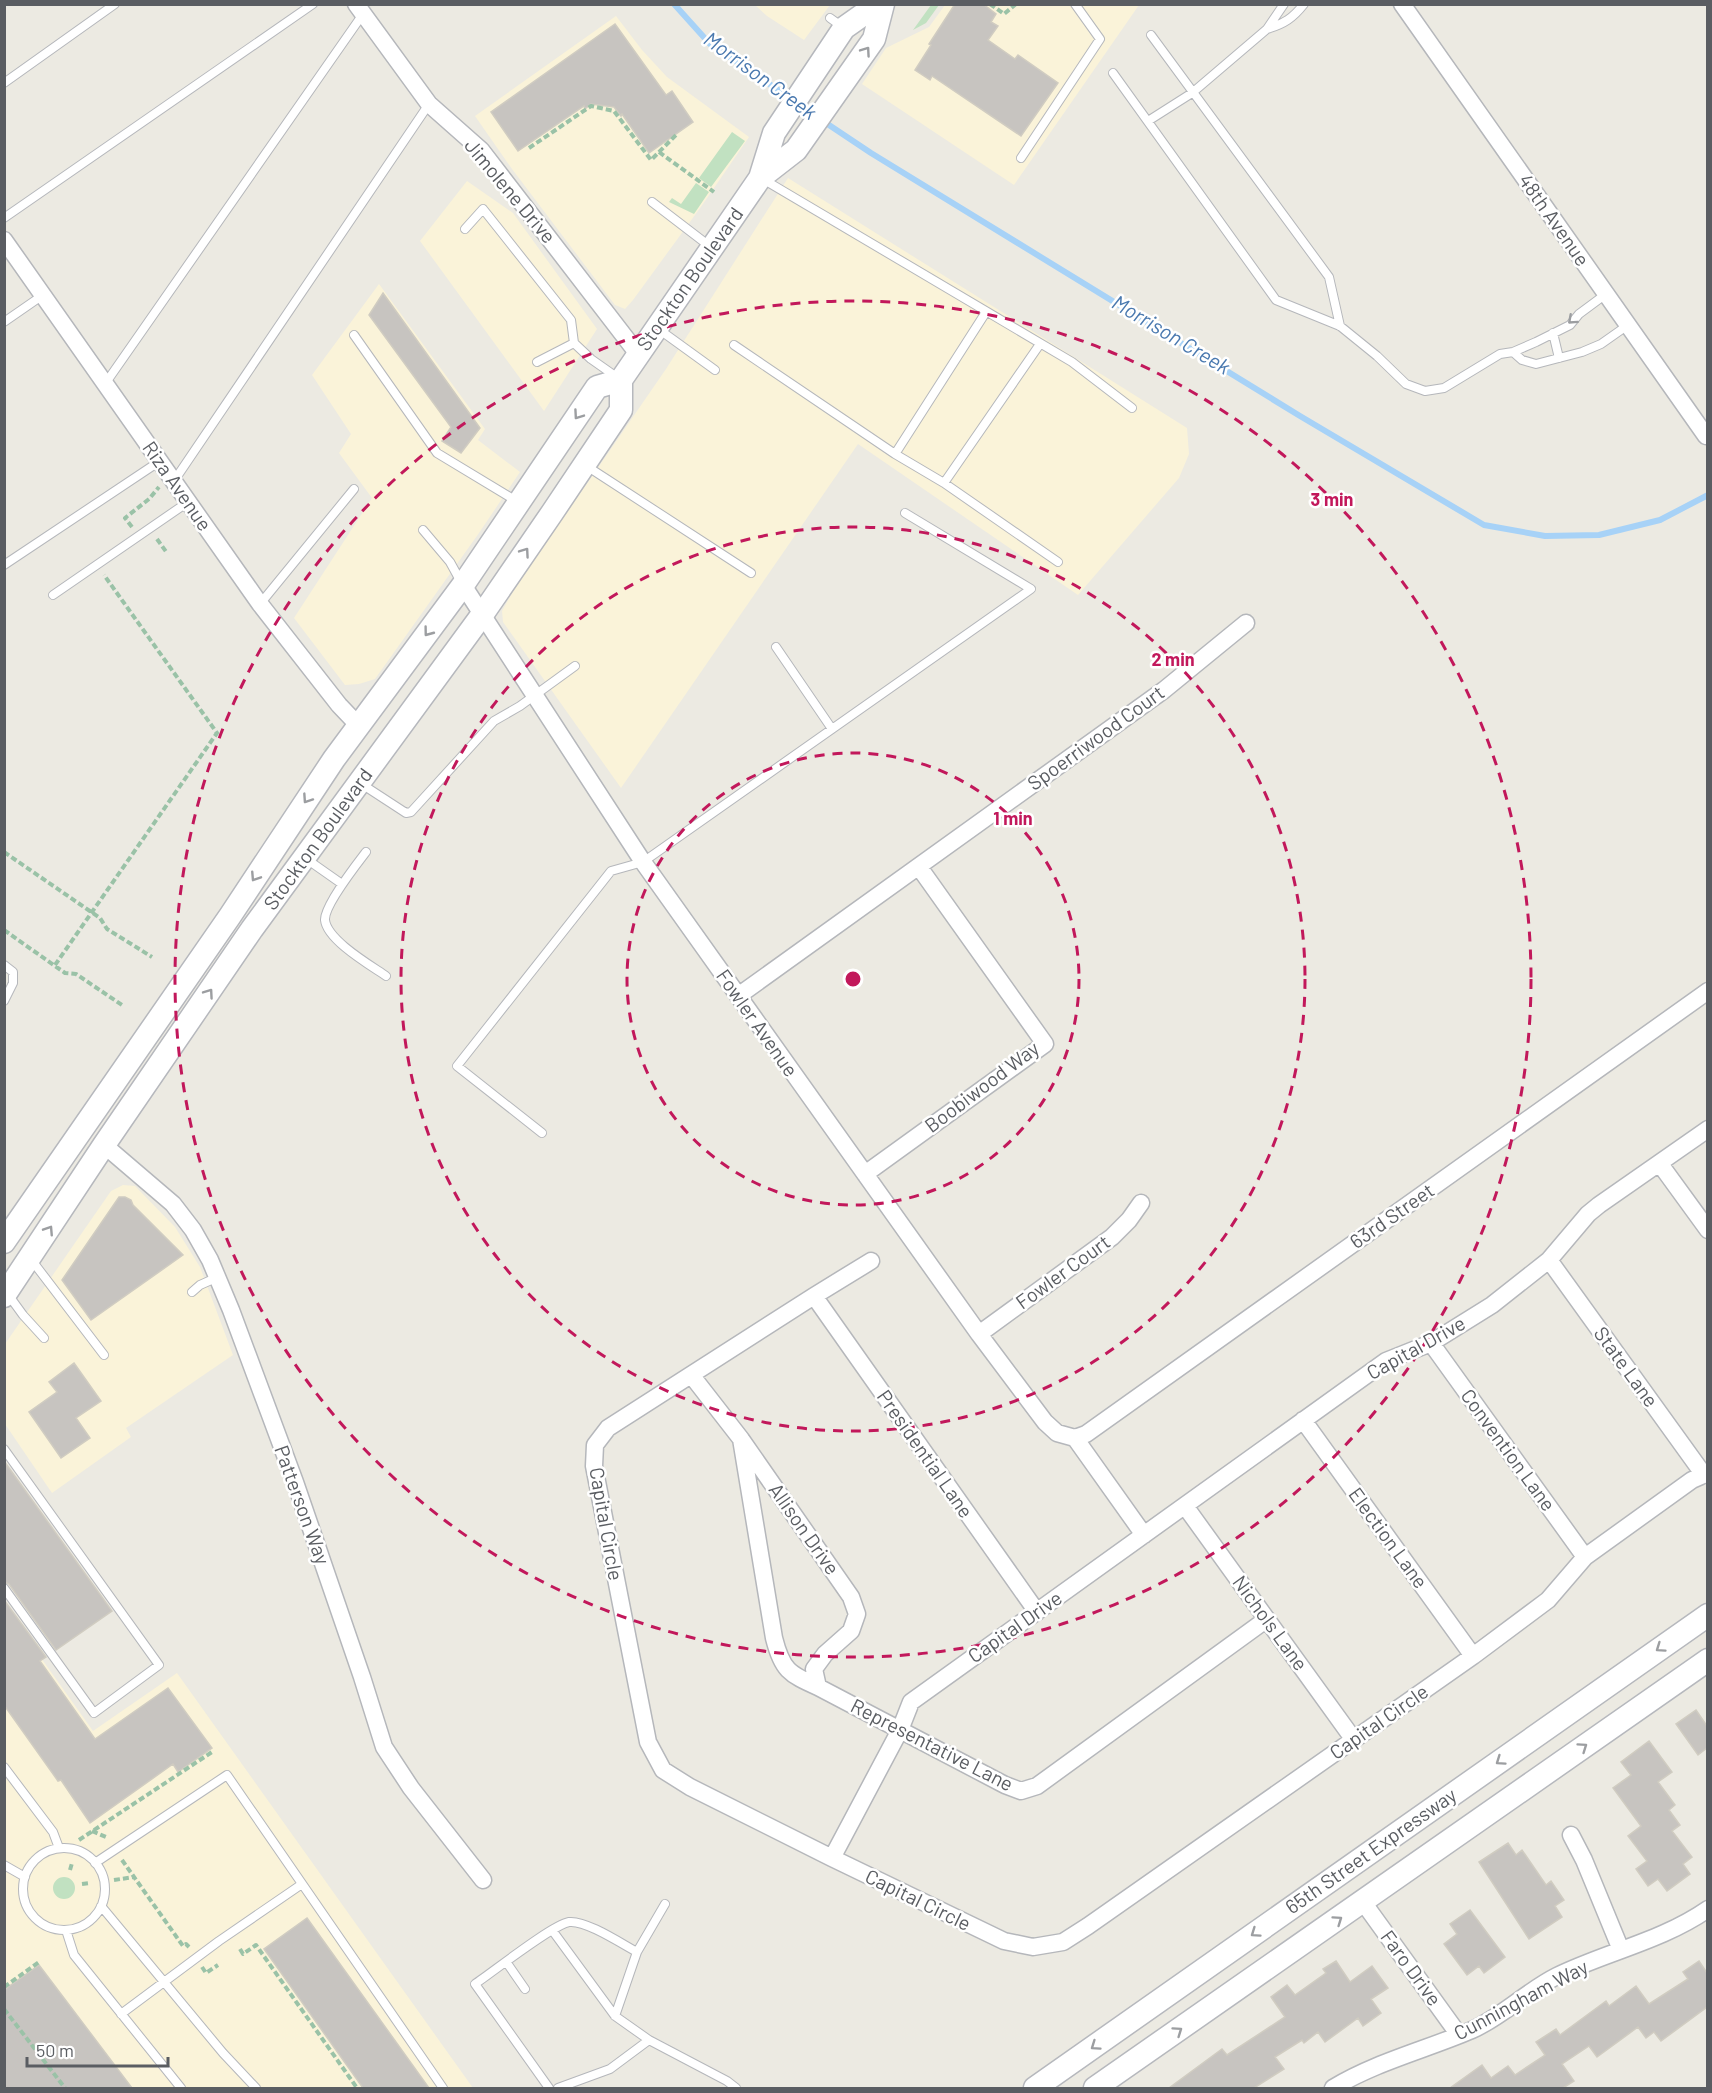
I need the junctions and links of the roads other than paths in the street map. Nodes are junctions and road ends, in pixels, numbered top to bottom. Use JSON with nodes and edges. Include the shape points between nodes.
{"nodes":[{"id":1,"x":115,"y":4,"type":"edge"},
{"id":2,"x":314,"y":4,"type":"edge"},
{"id":3,"x":878,"y":4,"type":"edge"},
{"id":4,"x":883,"y":4,"type":"edge"},
{"id":5,"x":1075,"y":4,"type":"edge"},
{"id":6,"x":1284,"y":4,"type":"edge"},
{"id":7,"x":1304,"y":4,"type":"edge"},
{"id":8,"x":1402,"y":4,"type":"edge"},
{"id":9,"x":359,"y":9,"type":"edge"},
{"id":10,"x":1267,"y":29,"type":"junction"},
{"id":11,"x":1151,"y":35,"type":"dead end"},
{"id":12,"x":1113,"y":73,"type":"dead end"},
{"id":13,"x":4,"y":83,"type":"edge"},
{"id":14,"x":1192,"y":93,"type":"junction"},
{"id":15,"x":429,"y":104,"type":"junction"},
{"id":16,"x":1148,"y":121,"type":"junction"},
{"id":17,"x":1021,"y":158,"type":"dead end"},
{"id":18,"x":760,"y":178,"type":"junction"},
{"id":19,"x":652,"y":202,"type":"dead end"},
{"id":20,"x":4,"y":218,"type":"edge"},
{"id":21,"x":465,"y":229,"type":"dead end"},
{"id":22,"x":4,"y":240,"type":"edge"},
{"id":23,"x":712,"y":248,"type":"junction"},
{"id":24,"x":1606,"y":294,"type":"junction"},
{"id":25,"x":43,"y":295,"type":"junction"},
{"id":26,"x":986,"y":312,"type":"junction"},
{"id":27,"x":4,"y":322,"type":"edge"},
{"id":28,"x":1628,"y":325,"type":"junction"},
{"id":29,"x":1340,"y":326,"type":"junction"},
{"id":30,"x":657,"y":328,"type":"junction"},
{"id":31,"x":1553,"y":333,"type":"junction"},
{"id":32,"x":354,"y":335,"type":"dead end"},
{"id":33,"x":574,"y":343,"type":"junction"},
{"id":34,"x":1040,"y":344,"type":"junction"},
{"id":35,"x":734,"y":345,"type":"dead end"},
{"id":36,"x":1513,"y":352,"type":"junction"},
{"id":37,"x":638,"y":354,"type":"junction"},
{"id":38,"x":1558,"y":358,"type":"junction"},
{"id":39,"x":537,"y":362,"type":"dead end"},
{"id":40,"x":715,"y":370,"type":"dead end"},
{"id":41,"x":621,"y":380,"type":"junction"},
{"id":42,"x":105,"y":384,"type":"junction"},
{"id":43,"x":1132,"y":408,"type":"dead end"},
{"id":44,"x":1706,"y":436,"type":"edge"},
{"id":45,"x":896,"y":454,"type":"junction"},
{"id":46,"x":160,"y":461,"type":"junction"},
{"id":47,"x":585,"y":464,"type":"junction"},
{"id":48,"x":168,"y":483,"type":"junction"},
{"id":49,"x":944,"y":483,"type":"junction"},
{"id":50,"x":354,"y":489,"type":"dead end"},
{"id":51,"x":188,"y":502,"type":"junction"},
{"id":52,"x":518,"y":502,"type":"junction"},
{"id":53,"x":904,"y":513,"type":"dead end"},
{"id":54,"x":423,"y":530,"type":"dead end"},
{"id":55,"x":1058,"y":562,"type":"dead end"},
{"id":56,"x":4,"y":565,"type":"edge"},
{"id":57,"x":751,"y":573,"type":"dead end"},
{"id":58,"x":463,"y":585,"type":"junction"},
{"id":59,"x":53,"y":595,"type":"dead end"},
{"id":60,"x":260,"y":604,"type":"junction"},
{"id":61,"x":482,"y":615,"type":"junction"},
{"id":62,"x":1246,"y":623,"type":"dead end"},
{"id":63,"x":776,"y":647,"type":"dead end"},
{"id":64,"x":575,"y":666,"type":"dead end"},
{"id":65,"x":536,"y":695,"type":"junction"},
{"id":66,"x":358,"y":725,"type":"junction"},
{"id":67,"x":832,"y":729,"type":"junction"},
{"id":68,"x":388,"y":743,"type":"junction"},
{"id":69,"x":359,"y":783,"type":"junction"},
{"id":70,"x":366,"y":852,"type":"dead end"},
{"id":71,"x":304,"y":858,"type":"junction"},
{"id":72,"x":643,"y":862,"type":"junction"},
{"id":73,"x":919,"y":867,"type":"junction"},
{"id":74,"x":342,"y":884,"type":"junction"},
{"id":75,"x":4,"y":965,"type":"edge"},
{"id":76,"x":386,"y":976,"type":"dead end"},
{"id":77,"x":1707,"y":991,"type":"edge"},
{"id":78,"x":175,"y":996,"type":"junction"},
{"id":79,"x":738,"y":996,"type":"junction"},
{"id":80,"x":4,"y":1001,"type":"edge"},
{"id":81,"x":1707,"y":1129,"type":"edge"},
{"id":82,"x":542,"y":1133,"type":"dead end"},
{"id":83,"x":104,"y":1145,"type":"junction"},
{"id":84,"x":1660,"y":1164,"type":"junction"},
{"id":85,"x":865,"y":1174,"type":"junction"},
{"id":86,"x":1141,"y":1203,"type":"dead end"},
{"id":87,"x":1707,"y":1230,"type":"edge"},
{"id":88,"x":4,"y":1242,"type":"edge"},
{"id":89,"x":30,"y":1258,"type":"junction"},
{"id":90,"x":1549,"y":1260,"type":"junction"},
{"id":91,"x":871,"y":1261,"type":"dead end"},
{"id":92,"x":218,"y":1276,"type":"junction"},
{"id":93,"x":192,"y":1292,"type":"dead end"},
{"id":94,"x":5,"y":1294,"type":"edge"},
{"id":95,"x":814,"y":1296,"type":"junction"},
{"id":96,"x":979,"y":1334,"type":"junction"},
{"id":97,"x":44,"y":1338,"type":"dead end"},
{"id":98,"x":1431,"y":1343,"type":"junction"},
{"id":99,"x":104,"y":1355,"type":"dead end"},
{"id":100,"x":692,"y":1376,"type":"junction"},
{"id":101,"x":1303,"y":1420,"type":"junction"},
{"id":102,"x":741,"y":1438,"type":"junction"},
{"id":103,"x":1075,"y":1438,"type":"junction"},
{"id":104,"x":4,"y":1449,"type":"edge"},
{"id":105,"x":1706,"y":1474,"type":"edge"},
{"id":106,"x":1185,"y":1506,"type":"junction"},
{"id":107,"x":1144,"y":1535,"type":"junction"},
{"id":108,"x":1585,"y":1557,"type":"junction"},
{"id":109,"x":4,"y":1588,"type":"edge"},
{"id":110,"x":1037,"y":1612,"type":"junction"},
{"id":111,"x":1707,"y":1615,"type":"edge"},
{"id":112,"x":1267,"y":1619,"type":"junction"},
{"id":113,"x":1473,"y":1656,"type":"junction"},
{"id":114,"x":1707,"y":1660,"type":"edge"},
{"id":115,"x":818,"y":1687,"type":"junction"},
{"id":116,"x":900,"y":1730,"type":"junction"},
{"id":117,"x":1354,"y":1740,"type":"junction"},
{"id":118,"x":4,"y":1767,"type":"edge"},
{"id":119,"x":1571,"y":1835,"type":"dead end"},
{"id":120,"x":59,"y":1848,"type":"junction"},
{"id":121,"x":832,"y":1858,"type":"junction"},
{"id":122,"x":95,"y":1863,"type":"junction"},
{"id":123,"x":4,"y":1865,"type":"edge"},
{"id":124,"x":25,"y":1877,"type":"junction"},
{"id":125,"x":483,"y":1880,"type":"dead end"},
{"id":126,"x":302,"y":1884,"type":"junction"},
{"id":127,"x":1363,"y":1902,"type":"junction"},
{"id":128,"x":665,"y":1904,"type":"dead end"},
{"id":129,"x":101,"y":1906,"type":"junction"},
{"id":130,"x":1707,"y":1910,"type":"edge"},
{"id":131,"x":66,"y":1930,"type":"junction"},
{"id":132,"x":552,"y":1930,"type":"junction"},
{"id":133,"x":1621,"y":1950,"type":"junction"},
{"id":134,"x":637,"y":1952,"type":"junction"},
{"id":135,"x":507,"y":1963,"type":"junction"},
{"id":136,"x":164,"y":1982,"type":"junction"},
{"id":137,"x":525,"y":1989,"type":"dead end"},
{"id":138,"x":121,"y":2014,"type":"junction"},
{"id":139,"x":615,"y":2016,"type":"junction"},
{"id":140,"x":1459,"y":2035,"type":"junction"},
{"id":141,"x":649,"y":2040,"type":"junction"},
{"id":142,"x":180,"y":2088,"type":"edge"},
{"id":143,"x":256,"y":2088,"type":"edge"},
{"id":144,"x":443,"y":2088,"type":"edge"},
{"id":145,"x":549,"y":2088,"type":"edge"},
{"id":146,"x":558,"y":2088,"type":"edge"},
{"id":147,"x":736,"y":2088,"type":"edge"},
{"id":148,"x":1035,"y":2088,"type":"edge"},
{"id":149,"x":1095,"y":2088,"type":"edge"},
{"id":150,"x":1333,"y":2088,"type":"edge"}],
"edges":[{"from":1,"to":13,"type":"lane"},
{"from":2,"to":20,"type":"lane"},
{"from":3,"to":18,"type":"main road","name":"Stockton Boulevard","via":[[837,23],[812,77],[774,134]]},
{"from":18,"to":4,"type":"main road","name":"Stockton Boulevard","one_way":true,"via":[[796,150],[874,39]]},
{"from":5,"to":17,"type":"lane","via":[[1100,39]]},
{"from":6,"to":10,"type":"lane"},
{"from":7,"to":10,"type":"lane","via":[[1284,24]]},
{"from":8,"to":24,"type":"street","name":"48th Avenue"},
{"from":9,"to":15,"type":"street","name":"Jimolene Drive"},
{"from":9,"to":42,"type":"lane"},
{"from":10,"to":14,"type":"lane"},
{"from":11,"to":14,"type":"lane"},
{"from":12,"to":16,"type":"lane"},
{"from":14,"to":16,"type":"lane"},
{"from":14,"to":29,"type":"lane","via":[[1329,277]]},
{"from":15,"to":37,"type":"street","name":"Jimolene Drive","via":[[481,150]]},
{"from":15,"to":48,"type":"lane"},
{"from":16,"to":29,"type":"lane","via":[[1276,300]]},
{"from":18,"to":23,"type":"main road","name":"Stockton Boulevard"},
{"from":18,"to":26,"type":"lane"},
{"from":19,"to":23,"type":"lane"},
{"from":21,"to":33,"type":"lane","via":[[483,209],[571,320]]},
{"from":22,"to":25,"type":"street","name":"Riza Avenue"},
{"from":23,"to":30,"type":"main road","name":"Stockton Boulevard"},
{"from":24,"to":28,"type":"street","name":"48th Avenue"},
{"from":24,"to":31,"type":"lane","one_way":true,"via":[[1570,325]]},
{"from":25,"to":27,"type":"lane"},
{"from":25,"to":42,"type":"street","name":"Riza Avenue"},
{"from":26,"to":34,"type":"lane"},
{"from":26,"to":45,"type":"lane"},
{"from":28,"to":38,"type":"lane","via":[[1602,344]]},
{"from":28,"to":44,"type":"street","name":"48th Avenue"},
{"from":29,"to":36,"type":"lane","via":[[1406,384],[1425,391],[1444,388],[1500,354]]},
{"from":30,"to":37,"type":"main road","name":"Stockton Boulevard"},
{"from":30,"to":40,"type":"lane"},
{"from":31,"to":36,"type":"lane"},
{"from":31,"to":38,"type":"lane"},
{"from":32,"to":52,"type":"lane","via":[[437,453]]},
{"from":33,"to":39,"type":"lane"},
{"from":33,"to":41,"type":"lane"},
{"from":34,"to":43,"type":"lane"},
{"from":34,"to":49,"type":"lane"},
{"from":35,"to":45,"type":"lane"},
{"from":36,"to":38,"type":"lane","via":[[1536,364]]},
{"from":37,"to":41,"type":"main road","name":"Stockton Boulevard"},
{"from":41,"to":47,"type":"main road","name":"Stockton Boulevard","via":[[621,410]]},
{"from":41,"to":52,"type":"main road","name":"Stockton Boulevard","one_way":true,"via":[[597,387]]},
{"from":42,"to":46,"type":"street","name":"Riza Avenue"},
{"from":45,"to":49,"type":"lane"},
{"from":46,"to":48,"type":"street","name":"Riza Avenue"},
{"from":46,"to":56,"type":"lane"},
{"from":47,"to":57,"type":"lane"},
{"from":61,"to":47,"type":"main road","name":"Stockton Boulevard","one_way":true},
{"from":48,"to":51,"type":"street","name":"Riza Avenue"},
{"from":49,"to":55,"type":"lane"},
{"from":50,"to":60,"type":"lane"},
{"from":51,"to":59,"type":"lane"},
{"from":51,"to":60,"type":"street","name":"Riza Avenue"},
{"from":52,"to":58,"type":"main road","name":"Stockton Boulevard"},
{"from":53,"to":67,"type":"lane","via":[[1031,589]]},
{"from":54,"to":58,"type":"lane","via":[[450,562]]},
{"from":58,"to":61,"type":"street","name":"Fowler Avenue"},
{"from":58,"to":66,"type":"main road","name":"Stockton Boulevard","one_way":true},
{"from":60,"to":66,"type":"street","name":"Riza Avenue"},
{"from":61,"to":65,"type":"street","name":"Fowler Avenue"},
{"from":61,"to":68,"type":"main road","name":"Stockton Boulevard"},
{"from":62,"to":73,"type":"street","name":"Spoerriwood Court","via":[[1164,690]]},
{"from":63,"to":67,"type":"lane"},
{"from":64,"to":65,"type":"lane"},
{"from":65,"to":69,"type":"lane","via":[[494,721],[411,812],[406,813]]},
{"from":65,"to":72,"type":"street","name":"Fowler Avenue"},
{"from":66,"to":68,"type":"main road"},
{"from":66,"to":78,"type":"main road","name":"Stockton Boulevard","one_way":true},
{"from":67,"to":72,"type":"lane"},
{"from":68,"to":69,"type":"main road","name":"Stockton Boulevard"},
{"from":69,"to":71,"type":"main road","name":"Stockton Boulevard"},
{"from":70,"to":74,"type":"lane"},
{"from":71,"to":74,"type":"lane"},
{"from":83,"to":71,"type":"main road","name":"Stockton Boulevard","one_way":true},
{"from":72,"to":79,"type":"street","name":"Fowler Avenue"},
{"from":72,"to":82,"type":"lane","via":[[611,871],[457,1066]]},
{"from":73,"to":79,"type":"street","name":"Spoerriwood Court"},
{"from":73,"to":85,"type":"street","name":"Boobiwood Way","via":[[1045,1044]]},
{"from":74,"to":76,"type":"lane","via":[[325,917],[327,928],[351,952]]},
{"from":75,"to":80,"type":"lane","via":[[13,972],[13,983]]},
{"from":77,"to":103,"type":"street","name":"63rd Street","via":[[1086,1434]]},
{"from":78,"to":83,"type":"main road","via":[[177,1023],[107,1119]]},
{"from":78,"to":88,"type":"main road","name":"Stockton Boulevard"},
{"from":79,"to":85,"type":"street","name":"Fowler Avenue"},
{"from":81,"to":84,"type":"street","name":"Capital Drive"},
{"from":89,"to":83,"type":"main road","name":"Stockton Boulevard","one_way":true},
{"from":83,"to":92,"type":"street","name":"Patterson Way","via":[[173,1204],[193,1230]]},
{"from":84,"to":87,"type":"street"},
{"from":84,"to":90,"type":"street","name":"Capital Drive","via":[[1588,1214]]},
{"from":85,"to":96,"type":"street","name":"Fowler Avenue"},
{"from":86,"to":96,"type":"street","name":"Fowler Court","via":[[1112,1237]]},
{"from":89,"to":94,"type":"main road","name":"Stockton Boulevard"},
{"from":89,"to":99,"type":"lane"},
{"from":90,"to":98,"type":"street","name":"Capital Drive","via":[[1492,1305]]},
{"from":90,"to":105,"type":"street","name":"State Lane"},
{"from":91,"to":95,"type":"street","name":"Capital Circle"},
{"from":92,"to":93,"type":"lane"},
{"from":92,"to":125,"type":"street","name":"Patterson Way","via":[[295,1482],[384,1748]]},
{"from":94,"to":97,"type":"lane"},
{"from":95,"to":100,"type":"street","name":"Capital Circle"},
{"from":95,"to":110,"type":"street","name":"Presidential Lane"},
{"from":96,"to":103,"type":"street","name":"Fowler Avenue","via":[[1045,1422],[1057,1433]]},
{"from":98,"to":101,"type":"street","name":"Capital Drive","via":[[1386,1361]]},
{"from":98,"to":108,"type":"street","name":"Convention Lane"},
{"from":100,"to":102,"type":"street","name":"Allison Drive"},
{"from":100,"to":121,"type":"street","name":"Capital Circle","via":[[608,1428],[595,1445],[594,1466],[648,1742],[663,1770]]},
{"from":101,"to":106,"type":"street","name":"Capital Drive"},
{"from":101,"to":113,"type":"street","name":"Election Lane"},
{"from":102,"to":115,"type":"street","name":"Representative Lane","via":[[780,1661],[796,1678]]},
{"from":102,"to":115,"type":"street","name":"Allison Drive","via":[[851,1597],[857,1614],[851,1631],[814,1669]]},
{"from":103,"to":107,"type":"street"},
{"from":104,"to":109,"type":"lane","via":[[159,1665],[94,1713]]},
{"from":105,"to":108,"type":"street","name":"Capital Circle"},
{"from":106,"to":107,"type":"street","name":"Capital Drive"},
{"from":106,"to":112,"type":"street","name":"Nichols Lane"},
{"from":107,"to":110,"type":"street","name":"Capital Drive"},
{"from":108,"to":113,"type":"street","name":"Capital Circle","via":[[1548,1600]]},
{"from":110,"to":116,"type":"street","name":"Capital Drive","via":[[911,1702]]},
{"from":111,"to":148,"type":"main road","name":"65th Street Expressway","one_way":true},
{"from":112,"to":116,"type":"street","name":"Representative Lane","via":[[1037,1786],[1021,1791]]},
{"from":112,"to":117,"type":"street","name":"Nichols Lane"},
{"from":113,"to":117,"type":"street","name":"Capital Circle"},
{"from":127,"to":114,"type":"main road","name":"65th Street Expressway","one_way":true},
{"from":115,"to":116,"type":"street","name":"Representative Lane"},
{"from":116,"to":121,"type":"street","name":"Capital Drive"},
{"from":117,"to":121,"type":"street","name":"Capital Circle","via":[[1062,1942],[1033,1947],[1004,1941]]},
{"from":118,"to":120,"type":"lane","via":[[53,1832]]},
{"from":119,"to":133,"type":"street"},
{"from":120,"to":122,"type":"lane","via":[[76,1850]]},
{"from":120,"to":124,"type":"lane","via":[[38,1857]]},
{"from":122,"to":126,"type":"lane","via":[[227,1775]]},
{"from":122,"to":129,"type":"lane","via":[[104,1881]]},
{"from":123,"to":124,"type":"lane"},
{"from":124,"to":131,"type":"lane","via":[[25,1903],[32,1914],[41,1923]]},
{"from":126,"to":136,"type":"lane"},
{"from":126,"to":144,"type":"lane"},
{"from":127,"to":140,"type":"street","name":"Faro Drive"},
{"from":149,"to":127,"type":"main road","name":"65th Street Expressway","one_way":true},
{"from":128,"to":134,"type":"lane"},
{"from":129,"to":131,"type":"lane","via":[[87,1923]]},
{"from":129,"to":136,"type":"lane"},
{"from":130,"to":133,"type":"street","name":"Cunningham Way"},
{"from":131,"to":138,"type":"lane","via":[[74,1955]]},
{"from":132,"to":134,"type":"lane","via":[[569,1922],[585,1925]]},
{"from":132,"to":135,"type":"lane"},
{"from":132,"to":139,"type":"lane"},
{"from":133,"to":140,"type":"street","name":"Cunningham Way","via":[[1556,1976],[1501,2014]]},
{"from":134,"to":139,"type":"lane"},
{"from":135,"to":137,"type":"lane"},
{"from":135,"to":145,"type":"lane","via":[[475,1984]]},
{"from":136,"to":138,"type":"lane"},
{"from":136,"to":143,"type":"lane"},
{"from":138,"to":142,"type":"lane"},
{"from":139,"to":141,"type":"lane"},
{"from":140,"to":150,"type":"street","name":"Cunningham Way","via":[[1385,2062]]},
{"from":141,"to":146,"type":"lane","via":[[610,2069]]},
{"from":141,"to":147,"type":"lane"}]}
